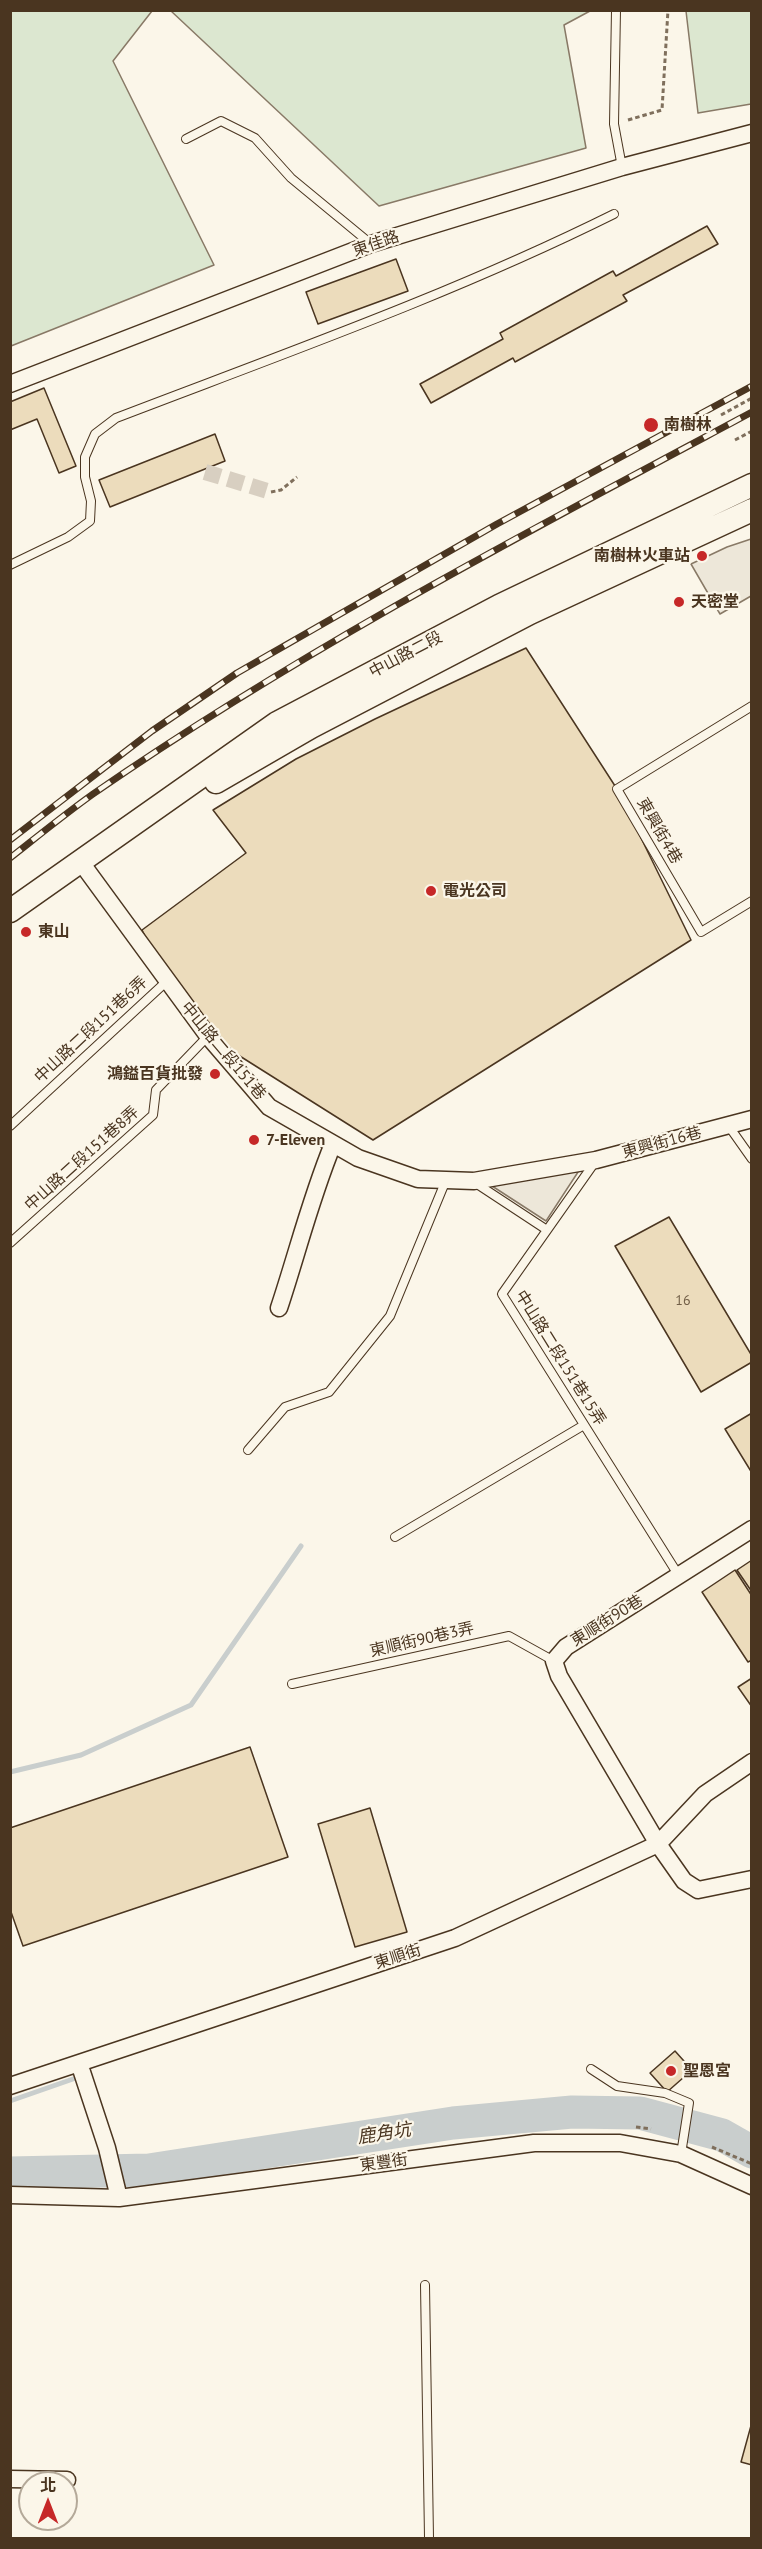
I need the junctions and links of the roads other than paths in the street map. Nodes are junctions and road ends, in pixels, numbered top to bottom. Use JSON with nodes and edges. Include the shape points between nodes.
{"nodes":[{"id":1,"x":616,"y":10,"type":"edge"},
{"id":2,"x":752,"y":132,"type":"edge"},
{"id":3,"x":186,"y":139,"type":"dead end"},
{"id":4,"x":622,"y":167,"type":"junction"},
{"id":5,"x":614,"y":214,"type":"dead end"},
{"id":6,"x":371,"y":244,"type":"junction"},
{"id":7,"x":10,"y":384,"type":"edge"},
{"id":8,"x":752,"y":484,"type":"edge"},
{"id":9,"x":752,"y":510,"type":"edge"},
{"id":10,"x":10,"y":565,"type":"edge"},
{"id":11,"x":752,"y":706,"type":"edge"},
{"id":12,"x":80,"y":861,"type":"junction"},
{"id":13,"x":752,"y":901,"type":"edge"},
{"id":14,"x":10,"y":911,"type":"edge"},
{"id":15,"x":166,"y":981,"type":"junction"},
{"id":16,"x":208,"y":1036,"type":"junction"},
{"id":17,"x":752,"y":1119,"type":"edge"},
{"id":18,"x":728,"y":1125,"type":"junction"},
{"id":19,"x":10,"y":1126,"type":"edge"},
{"id":20,"x":333,"y":1144,"type":"junction"},
{"id":21,"x":752,"y":1159,"type":"edge"},
{"id":22,"x":596,"y":1160,"type":"junction"},
{"id":23,"x":446,"y":1180,"type":"junction"},
{"id":24,"x":474,"y":1181,"type":"junction"},
{"id":25,"x":547,"y":1230,"type":"junction"},
{"id":26,"x":10,"y":1243,"type":"edge"},
{"id":27,"x":279,"y":1308,"type":"dead end"},
{"id":28,"x":584,"y":1425,"type":"junction"},
{"id":29,"x":248,"y":1450,"type":"dead end"},
{"id":30,"x":752,"y":1529,"type":"edge"},
{"id":31,"x":395,"y":1537,"type":"dead end"},
{"id":32,"x":679,"y":1576,"type":"junction"},
{"id":33,"x":554,"y":1661,"type":"junction"},
{"id":34,"x":292,"y":1684,"type":"dead end"},
{"id":35,"x":752,"y":1762,"type":"edge"},
{"id":36,"x":658,"y":1844,"type":"junction"},
{"id":37,"x":752,"y":1879,"type":"edge"},
{"id":38,"x":79,"y":2063,"type":"junction"},
{"id":39,"x":591,"y":2069,"type":"dead end"},
{"id":40,"x":10,"y":2086,"type":"edge"},
{"id":41,"x":681,"y":2154,"type":"junction"},
{"id":42,"x":752,"y":2186,"type":"edge"},
{"id":43,"x":119,"y":2191,"type":"junction"},
{"id":44,"x":10,"y":2195,"type":"edge"},
{"id":45,"x":425,"y":2285,"type":"dead end"},
{"id":46,"x":429,"y":2538,"type":"edge"}],
"edges":[{"from":1,"to":4,"type":"lane","via":[[614,124]]},
{"from":2,"to":4,"type":"street","name":"東佳路"},
{"from":3,"to":6,"type":"lane","via":[[221,121],[255,138],[291,178]]},
{"from":4,"to":6,"type":"street","name":"東佳路"},
{"from":5,"to":10,"type":"lane","via":[[554,244],[406,306],[116,418],[95,434],[85,457],[90,521],[68,537]]},
{"from":6,"to":7,"type":"street","name":"東佳路"},
{"from":8,"to":12,"type":"main road","name":"中山路二段","via":[[499,606],[277,723]]},
{"from":9,"to":12,"type":"main road","name":"中山路二段","via":[[530,613],[311,727]]},
{"from":11,"to":13,"type":"lane","name":"東興街4巷","via":[[617,789],[700,932]]},
{"from":12,"to":14,"type":"main road","name":"中山路二段"},
{"from":12,"to":15,"type":"street","name":"中山路二段151巷"},
{"from":15,"to":16,"type":"street","name":"中山路二段151巷"},
{"from":15,"to":19,"type":"lane","name":"中山路二段151巷6弄"},
{"from":16,"to":20,"type":"street","name":"中山路二段151巷","via":[[269,1107]]},
{"from":16,"to":26,"type":"lane","name":"中山路二段151巷8弄","via":[[156,1090],[153,1115]]},
{"from":17,"to":18,"type":"street","name":"東興街16巷"},
{"from":18,"to":21,"type":"lane"},
{"from":18,"to":22,"type":"street","name":"東興街16巷"},
{"from":20,"to":23,"type":"street","name":"中山路二段151巷","via":[[358,1158],[418,1179]]},
{"from":20,"to":27,"type":"street"},
{"from":22,"to":24,"type":"street","name":"中山路二段151巷"},
{"from":22,"to":25,"type":"lane","name":"中山路二段151巷15弄"},
{"from":23,"to":24,"type":"street","name":"中山路二段151巷"},
{"from":23,"to":29,"type":"lane","via":[[390,1316],[329,1392],[285,1407]]},
{"from":24,"to":25,"type":"lane"},
{"from":25,"to":28,"type":"lane","name":"中山路二段151巷15弄","via":[[502,1294]]},
{"from":28,"to":31,"type":"lane"},
{"from":28,"to":32,"type":"lane","name":"中山路二段151巷15弄"},
{"from":30,"to":32,"type":"street","name":"東順街90巷"},
{"from":32,"to":33,"type":"street","name":"東順街90巷","via":[[566,1647]]},
{"from":33,"to":34,"type":"lane","name":"東順街90巷3弄","via":[[509,1636]]},
{"from":33,"to":36,"type":"street","via":[[559,1676]]},
{"from":35,"to":36,"type":"street","name":"東順街","via":[[705,1794]]},
{"from":36,"to":37,"type":"street","via":[[684,1881],[698,1890]]},
{"from":36,"to":38,"type":"street","name":"東順街","via":[[455,1938]]},
{"from":38,"to":40,"type":"street","name":"東順街"},
{"from":38,"to":43,"type":"street"},
{"from":39,"to":41,"type":"lane","via":[[617,2086],[665,2093],[689,2103]]},
{"from":41,"to":42,"type":"street","name":"東豐街"},
{"from":41,"to":43,"type":"street","name":"東豐街","via":[[620,2143],[534,2143]]},
{"from":43,"to":44,"type":"street","name":"東豐街"},
{"from":45,"to":46,"type":"lane"}]}
